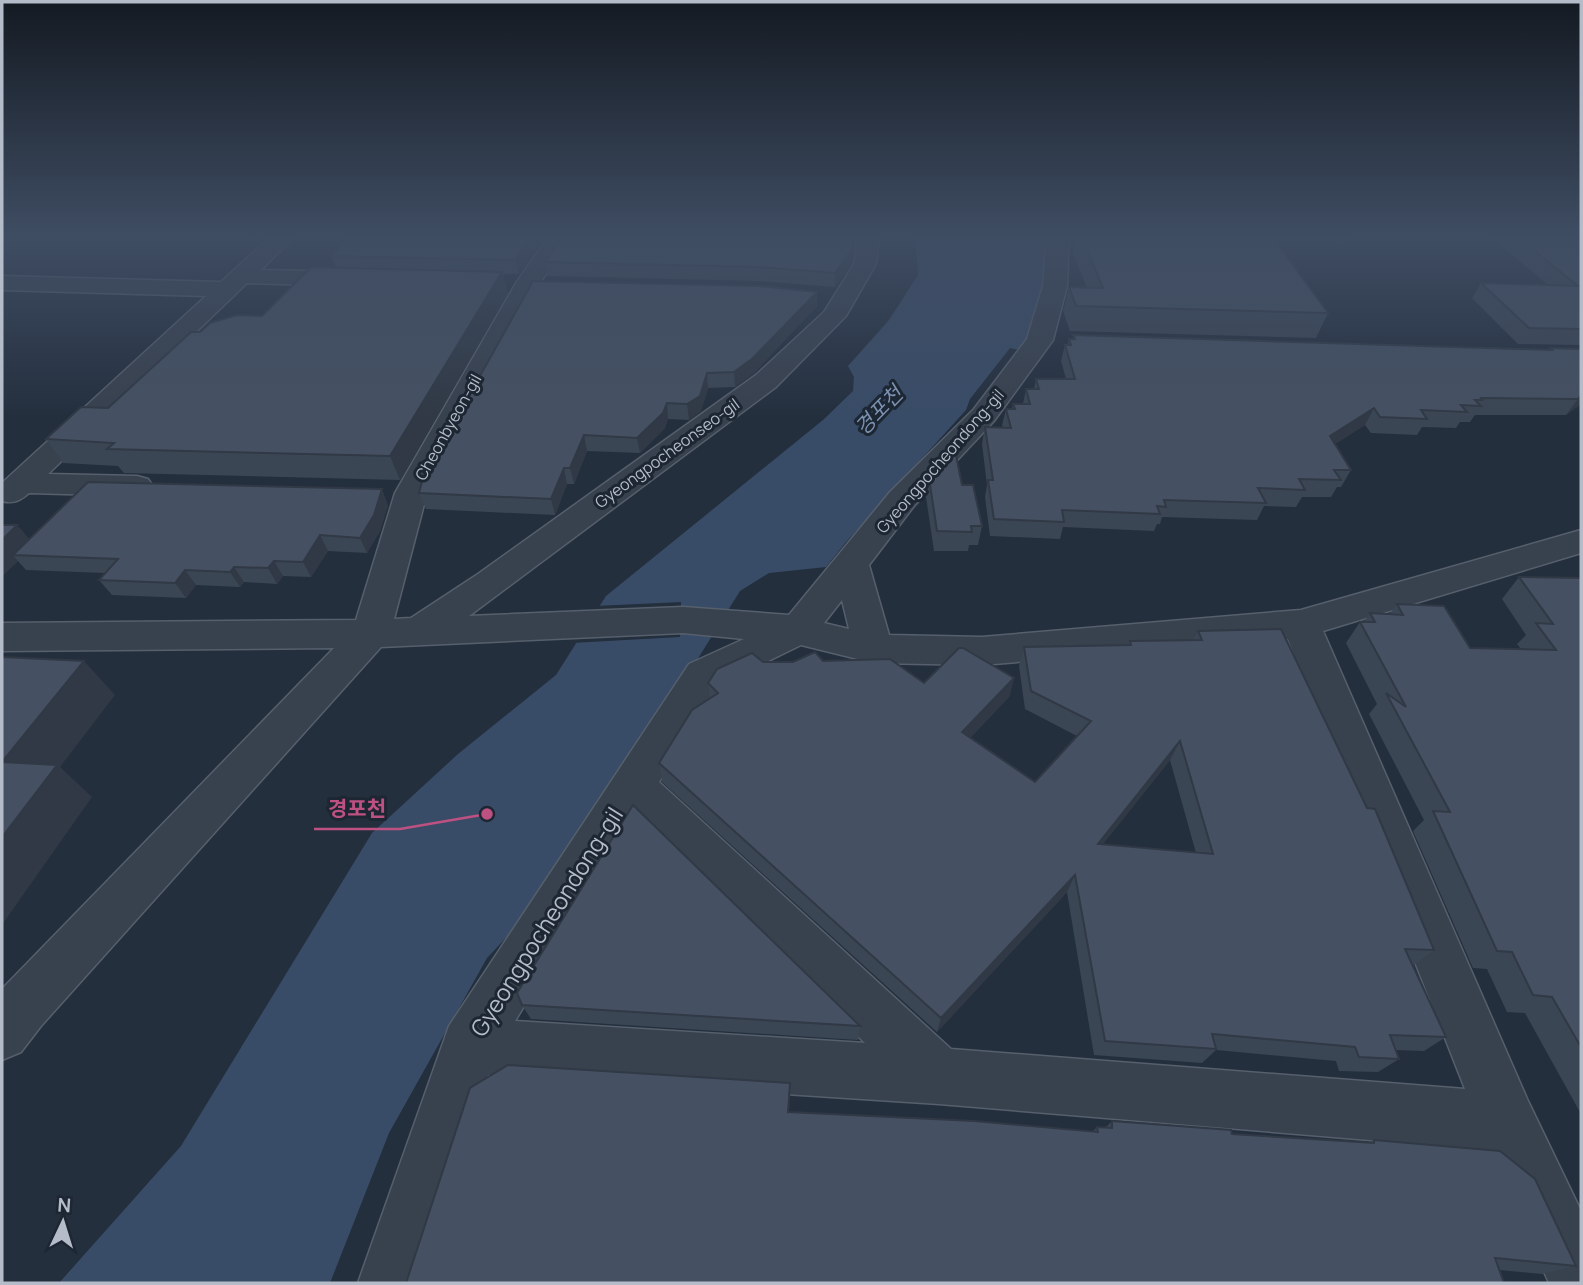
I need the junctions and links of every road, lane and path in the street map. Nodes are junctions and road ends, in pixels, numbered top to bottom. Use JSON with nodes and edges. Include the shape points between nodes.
{"nodes":[{"id":1,"x":219,"y":296,"type":"edge"},
{"id":2,"x":520,"y":296,"type":"edge"},
{"id":3,"x":836,"y":296,"type":"edge"},
{"id":4,"x":1055,"y":296,"type":"edge"},
{"id":5,"x":160,"y":487,"type":"edge"},
{"id":6,"x":11,"y":491,"type":"edge"},
{"id":7,"x":1581,"y":541,"type":"edge"},
{"id":8,"x":851,"y":565,"type":"junction"},
{"id":9,"x":1301,"y":624,"type":"junction"},
{"id":10,"x":798,"y":630,"type":"junction"},
{"id":11,"x":420,"y":631,"type":"junction"},
{"id":12,"x":371,"y":634,"type":"junction"},
{"id":13,"x":2,"y":637,"type":"edge"},
{"id":14,"x":874,"y":649,"type":"junction"},
{"id":15,"x":633,"y":786,"type":"junction"},
{"id":16,"x":2,"y":1033,"type":"edge"},
{"id":17,"x":469,"y":1046,"type":"junction"},
{"id":18,"x":939,"y":1076,"type":"junction"},
{"id":19,"x":1507,"y":1122,"type":"junction"},
{"id":20,"x":1581,"y":1280,"type":"edge"},
{"id":21,"x":390,"y":1283,"type":"edge"}],
"edges":[{"from":1,"to":6,"type":"street"},
{"from":2,"to":12,"type":"street","name":"Cheonbyeon-gil","via":[[397,493]]},
{"from":3,"to":11,"type":"street","name":"Gyeongpocheonseo-gil","via":[[834,316],[766,381]]},
{"from":4,"to":8,"type":"street","name":"Gyeongpocheondong-gil","via":[[1054,341],[902,499]]},
{"from":5,"to":6,"type":"street"},
{"from":7,"to":9,"type":"street"},
{"from":8,"to":10,"type":"street","name":"Gyeongpocheondong-gil"},
{"from":8,"to":14,"type":"street"},
{"from":9,"to":14,"type":"street","via":[[982,651]]},
{"from":9,"to":19,"type":"street"},
{"from":10,"to":11,"type":"street","via":[[683,620]]},
{"from":10,"to":14,"type":"street"},
{"from":10,"to":15,"type":"street","name":"Gyeongpocheondong-gil","via":[[703,675]]},
{"from":11,"to":12,"type":"street"},
{"from":12,"to":13,"type":"street"},
{"from":12,"to":16,"type":"street"},
{"from":15,"to":17,"type":"street","name":"Gyeongpocheondong-gil"},
{"from":15,"to":18,"type":"street"},
{"from":17,"to":18,"type":"street"},
{"from":17,"to":21,"type":"street","name":"Gyeongpocheondong-gil"},
{"from":18,"to":19,"type":"street"},
{"from":19,"to":20,"type":"street"}]}
